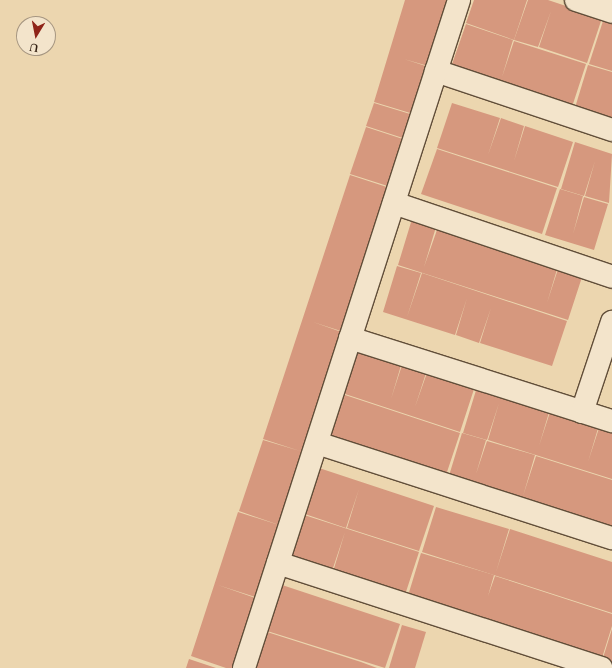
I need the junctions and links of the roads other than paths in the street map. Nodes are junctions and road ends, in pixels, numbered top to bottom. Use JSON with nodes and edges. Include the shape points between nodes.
{"nodes":[{"id":1,"x":459,"y":0,"type":"edge"},
{"id":2,"x":576,"y":0,"type":"edge"},
{"id":3,"x":612,"y":12,"type":"edge"},
{"id":4,"x":436,"y":71,"type":"junction"},
{"id":5,"x":612,"y":130,"type":"edge"},
{"id":6,"x":394,"y":203,"type":"junction"},
{"id":7,"x":612,"y":277,"type":"edge"},
{"id":8,"x":612,"y":322,"type":"edge"},
{"id":9,"x":350,"y":338,"type":"junction"},
{"id":10,"x":582,"y":412,"type":"junction"},
{"id":11,"x":612,"y":421,"type":"edge"},
{"id":12,"x":316,"y":443,"type":"junction"},
{"id":13,"x":612,"y":538,"type":"edge"},
{"id":14,"x":278,"y":563,"type":"junction"},
{"id":15,"x":244,"y":668,"type":"edge"},
{"id":16,"x":601,"y":668,"type":"edge"}],
"edges":[{"from":1,"to":4,"type":"street"},
{"from":2,"to":3,"type":"street"},
{"from":4,"to":5,"type":"street"},
{"from":4,"to":6,"type":"street"},
{"from":6,"to":7,"type":"street"},
{"from":6,"to":9,"type":"street"},
{"from":8,"to":10,"type":"street"},
{"from":9,"to":10,"type":"street"},
{"from":9,"to":12,"type":"street"},
{"from":10,"to":11,"type":"street"},
{"from":12,"to":13,"type":"street"},
{"from":12,"to":14,"type":"street"},
{"from":14,"to":15,"type":"street"},
{"from":14,"to":16,"type":"street"}]}
